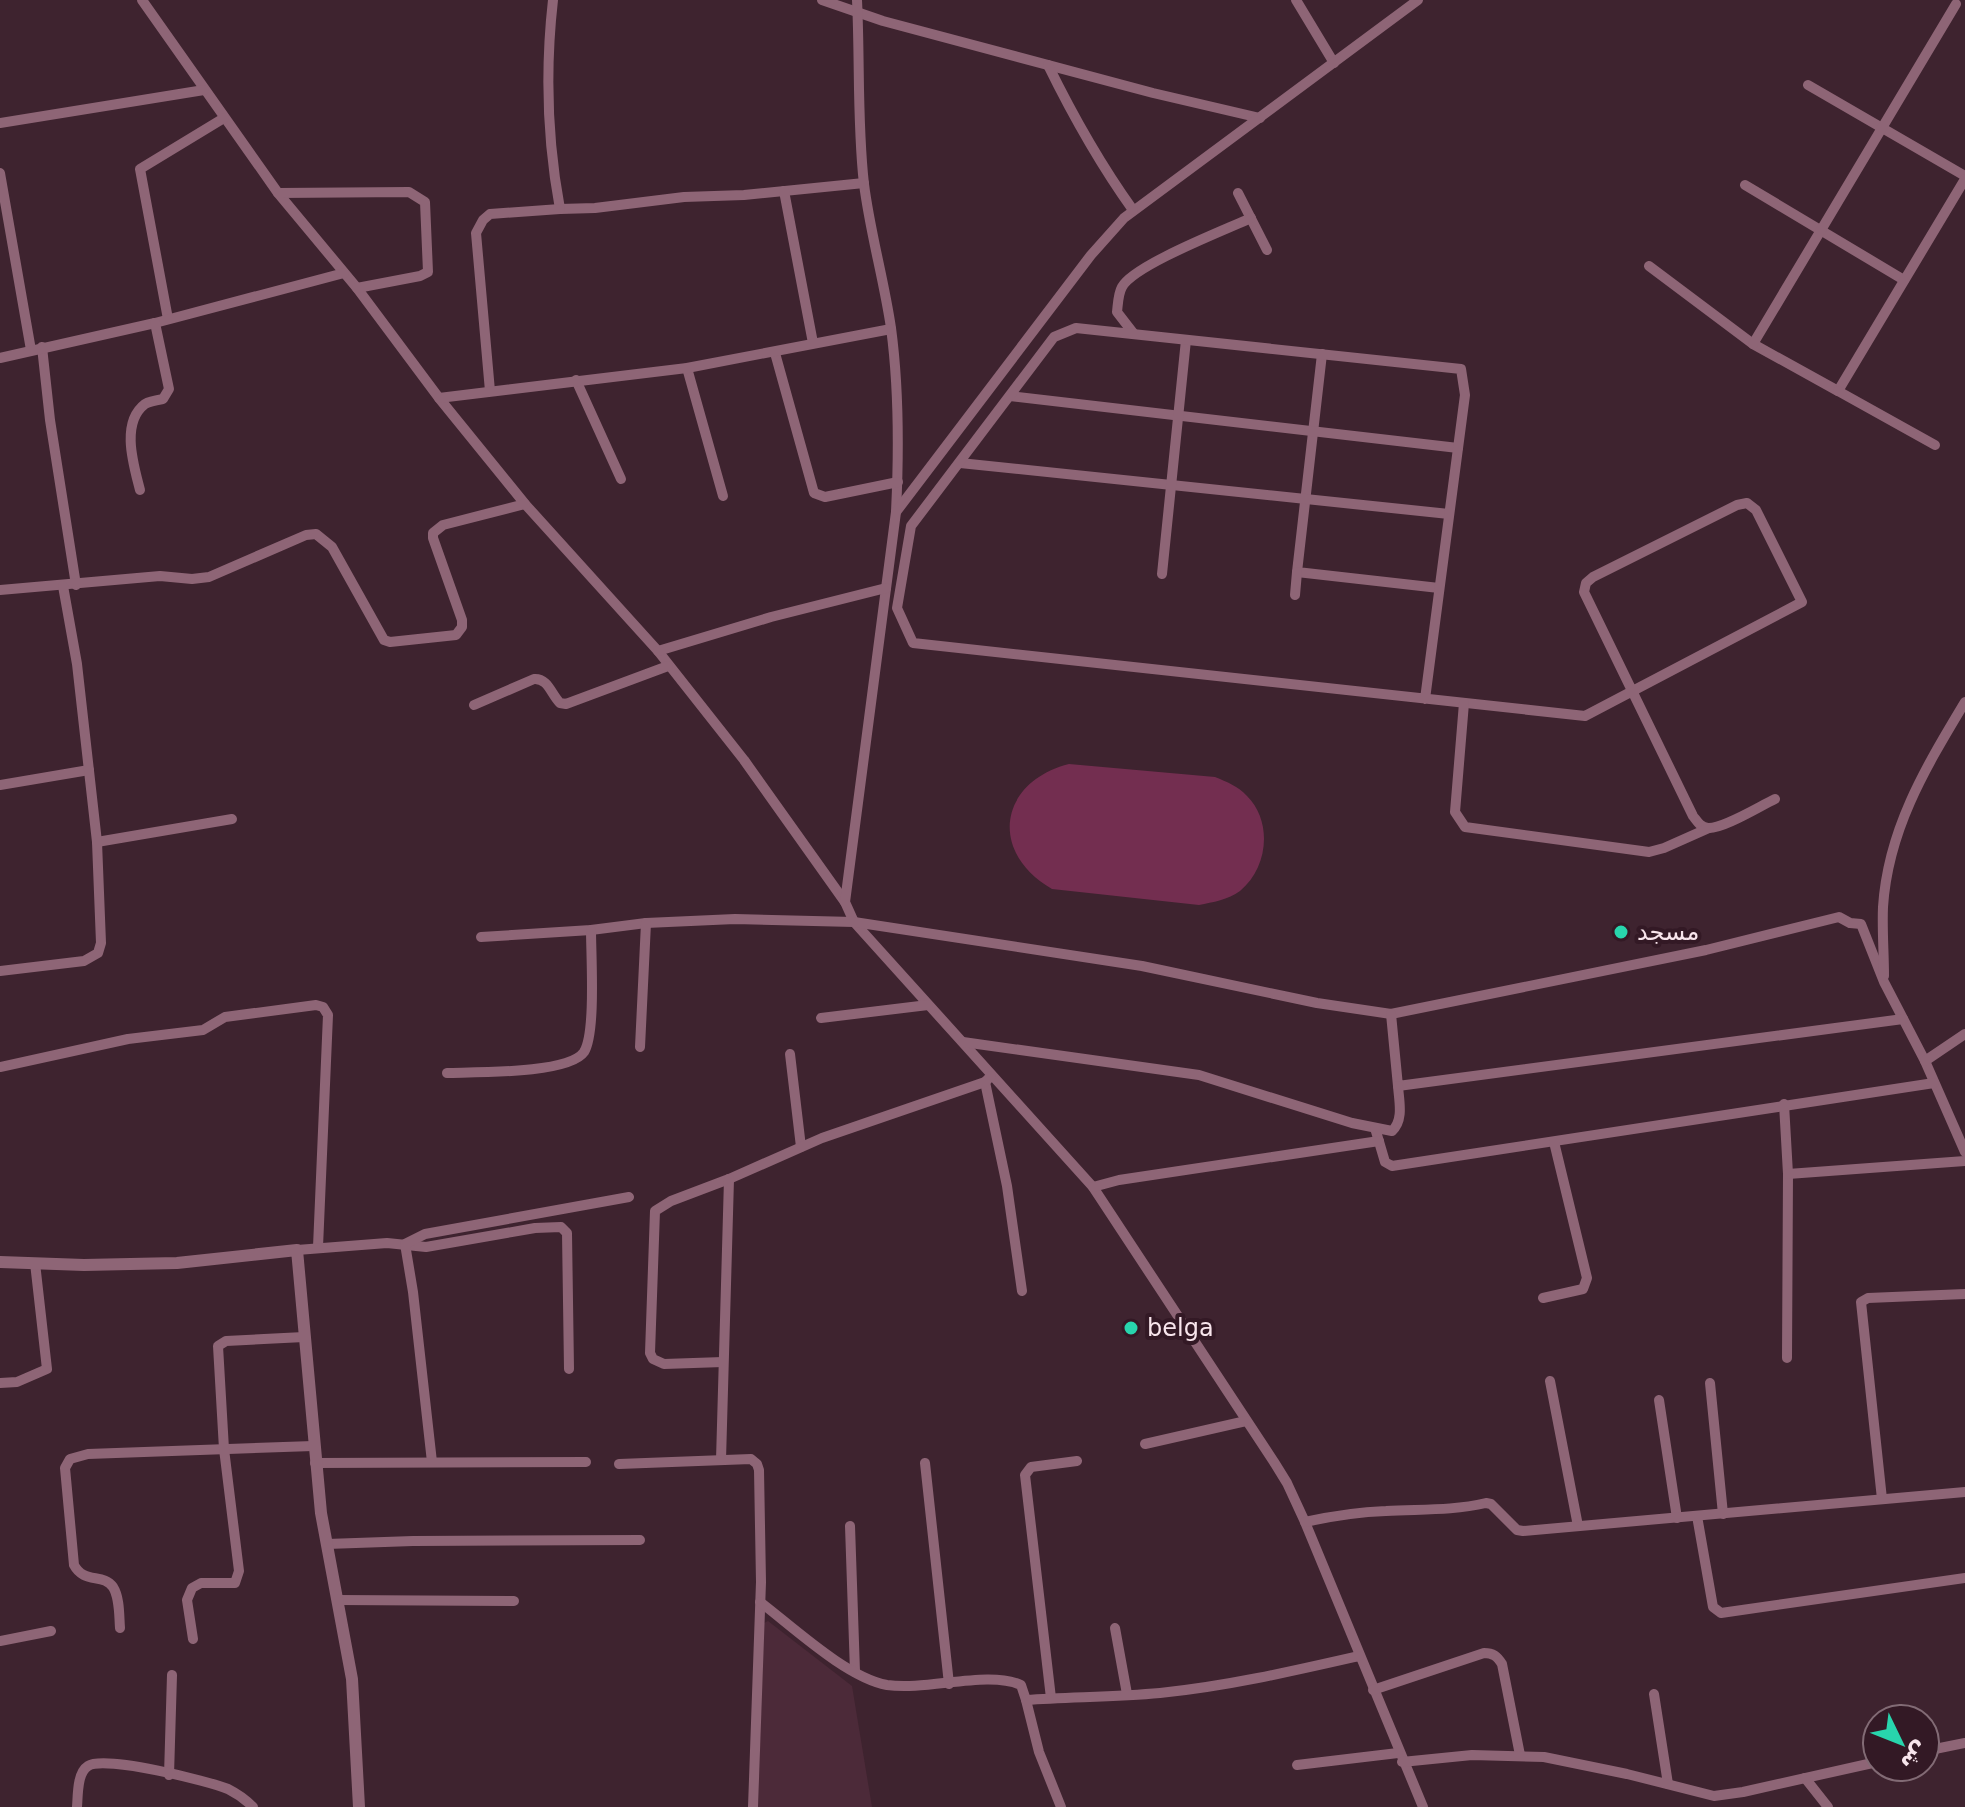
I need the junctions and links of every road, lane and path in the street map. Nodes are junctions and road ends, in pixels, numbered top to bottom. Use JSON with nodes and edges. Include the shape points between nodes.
{"nodes":[{"id":1,"x":142,"y":0,"type":"edge"},
{"id":2,"x":553,"y":0,"type":"edge"},
{"id":3,"x":822,"y":0,"type":"edge"},
{"id":4,"x":857,"y":0,"type":"edge"},
{"id":5,"x":1296,"y":0,"type":"edge"},
{"id":6,"x":1418,"y":0,"type":"edge"},
{"id":7,"x":1956,"y":4,"type":"dead end"},
{"id":8,"x":858,"y":14,"type":"junction"},
{"id":9,"x":1334,"y":63,"type":"junction"},
{"id":10,"x":1048,"y":65,"type":"junction"},
{"id":11,"x":1808,"y":85,"type":"dead end"},
{"id":12,"x":204,"y":90,"type":"junction"},
{"id":13,"x":224,"y":118,"type":"junction"},
{"id":14,"x":1260,"y":118,"type":"junction"},
{"id":15,"x":0,"y":123,"type":"edge"},
{"id":16,"x":1882,"y":128,"type":"junction"},
{"id":17,"x":0,"y":173,"type":"edge"},
{"id":18,"x":1965,"y":177,"type":"edge"},
{"id":19,"x":864,"y":183,"type":"junction"},
{"id":20,"x":1745,"y":185,"type":"dead end"},
{"id":21,"x":784,"y":191,"type":"junction"},
{"id":22,"x":278,"y":193,"type":"junction"},
{"id":23,"x":1238,"y":193,"type":"dead end"},
{"id":24,"x":560,"y":209,"type":"junction"},
{"id":25,"x":1133,"y":210,"type":"junction"},
{"id":26,"x":1251,"y":218,"type":"junction"},
{"id":27,"x":1821,"y":230,"type":"junction"},
{"id":28,"x":1267,"y":250,"type":"dead end"},
{"id":29,"x":1649,"y":266,"type":"dead end"},
{"id":30,"x":344,"y":273,"type":"junction"},
{"id":31,"x":1904,"y":280,"type":"junction"},
{"id":32,"x":357,"y":288,"type":"junction"},
{"id":33,"x":1117,"y":312,"type":"junction"},
{"id":34,"x":168,"y":319,"type":"junction"},
{"id":35,"x":155,"y":323,"type":"junction"},
{"id":36,"x":891,"y":329,"type":"junction"},
{"id":37,"x":1092,"y":330,"type":"junction"},
{"id":38,"x":1134,"y":334,"type":"junction"},
{"id":39,"x":1186,"y":340,"type":"junction"},
{"id":40,"x":813,"y":343,"type":"junction"},
{"id":41,"x":1753,"y":344,"type":"junction"},
{"id":42,"x":36,"y":349,"type":"junction"},
{"id":43,"x":775,"y":353,"type":"junction"},
{"id":44,"x":1322,"y":354,"type":"junction"},
{"id":45,"x":0,"y":358,"type":"edge"},
{"id":46,"x":687,"y":368,"type":"junction"},
{"id":47,"x":576,"y":380,"type":"junction"},
{"id":48,"x":490,"y":391,"type":"junction"},
{"id":49,"x":1838,"y":391,"type":"junction"},
{"id":50,"x":1010,"y":396,"type":"junction"},
{"id":51,"x":439,"y":398,"type":"junction"},
{"id":52,"x":1178,"y":415,"type":"junction"},
{"id":53,"x":1313,"y":431,"type":"junction"},
{"id":54,"x":1935,"y":445,"type":"dead end"},
{"id":55,"x":1458,"y":448,"type":"junction"},
{"id":56,"x":960,"y":463,"type":"junction"},
{"id":57,"x":621,"y":479,"type":"dead end"},
{"id":58,"x":898,"y":482,"type":"junction"},
{"id":59,"x":1171,"y":485,"type":"junction"},
{"id":60,"x":140,"y":490,"type":"dead end"},
{"id":61,"x":723,"y":496,"type":"dead end"},
{"id":62,"x":1305,"y":499,"type":"junction"},
{"id":63,"x":525,"y":504,"type":"junction"},
{"id":64,"x":896,"y":512,"type":"junction"},
{"id":65,"x":1449,"y":514,"type":"junction"},
{"id":66,"x":1297,"y":572,"type":"junction"},
{"id":67,"x":1162,"y":574,"type":"dead end"},
{"id":68,"x":76,"y":585,"type":"junction"},
{"id":69,"x":63,"y":586,"type":"junction"},
{"id":70,"x":886,"y":588,"type":"junction"},
{"id":71,"x":1439,"y":588,"type":"junction"},
{"id":72,"x":0,"y":590,"type":"edge"},
{"id":73,"x":1295,"y":595,"type":"dead end"},
{"id":74,"x":658,"y":651,"type":"junction"},
{"id":75,"x":668,"y":666,"type":"junction"},
{"id":76,"x":1634,"y":692,"type":"junction"},
{"id":77,"x":1425,"y":699,"type":"junction"},
{"id":78,"x":1965,"y":702,"type":"edge"},
{"id":79,"x":1464,"y":703,"type":"junction"},
{"id":80,"x":474,"y":705,"type":"dead end"},
{"id":81,"x":89,"y":770,"type":"junction"},
{"id":82,"x":0,"y":785,"type":"edge"},
{"id":83,"x":1775,"y":799,"type":"dead end"},
{"id":84,"x":232,"y":819,"type":"dead end"},
{"id":85,"x":1709,"y":828,"type":"junction"},
{"id":86,"x":97,"y":842,"type":"junction"},
{"id":87,"x":845,"y":902,"type":"junction"},
{"id":88,"x":854,"y":922,"type":"junction"},
{"id":89,"x":646,"y":923,"type":"junction"},
{"id":90,"x":591,"y":930,"type":"junction"},
{"id":91,"x":481,"y":937,"type":"dead end"},
{"id":92,"x":0,"y":971,"type":"edge"},
{"id":93,"x":1884,"y":982,"type":"junction"},
{"id":94,"x":928,"y":1005,"type":"junction"},
{"id":95,"x":1391,"y":1014,"type":"junction"},
{"id":96,"x":821,"y":1018,"type":"dead end"},
{"id":97,"x":1903,"y":1019,"type":"junction"},
{"id":98,"x":1965,"y":1034,"type":"edge"},
{"id":99,"x":963,"y":1042,"type":"junction"},
{"id":100,"x":640,"y":1047,"type":"dead end"},
{"id":101,"x":790,"y":1054,"type":"dead end"},
{"id":102,"x":1925,"y":1061,"type":"junction"},
{"id":103,"x":0,"y":1067,"type":"edge"},
{"id":104,"x":447,"y":1073,"type":"dead end"},
{"id":105,"x":988,"y":1079,"type":"junction"},
{"id":106,"x":1934,"y":1083,"type":"junction"},
{"id":107,"x":1398,"y":1086,"type":"junction"},
{"id":108,"x":1784,"y":1104,"type":"junction"},
{"id":109,"x":1375,"y":1128,"type":"junction"},
{"id":110,"x":1379,"y":1141,"type":"junction"},
{"id":111,"x":1554,"y":1142,"type":"junction"},
{"id":112,"x":801,"y":1147,"type":"junction"},
{"id":113,"x":1965,"y":1152,"type":"edge"},
{"id":114,"x":1965,"y":1161,"type":"edge"},
{"id":115,"x":1788,"y":1174,"type":"junction"},
{"id":116,"x":729,"y":1179,"type":"junction"},
{"id":117,"x":1093,"y":1187,"type":"junction"},
{"id":118,"x":629,"y":1197,"type":"dead end"},
{"id":119,"x":405,"y":1244,"type":"junction"},
{"id":120,"x":318,"y":1247,"type":"junction"},
{"id":121,"x":297,"y":1250,"type":"junction"},
{"id":122,"x":0,"y":1262,"type":"edge"},
{"id":123,"x":35,"y":1263,"type":"junction"},
{"id":124,"x":1022,"y":1291,"type":"dead end"},
{"id":125,"x":1965,"y":1294,"type":"edge"},
{"id":126,"x":1543,"y":1298,"type":"dead end"},
{"id":127,"x":304,"y":1337,"type":"junction"},
{"id":128,"x":1787,"y":1358,"type":"dead end"},
{"id":129,"x":723,"y":1362,"type":"junction"},
{"id":130,"x":569,"y":1369,"type":"dead end"},
{"id":131,"x":1550,"y":1381,"type":"dead end"},
{"id":132,"x":0,"y":1383,"type":"edge"},
{"id":133,"x":1710,"y":1383,"type":"dead end"},
{"id":134,"x":1659,"y":1400,"type":"dead end"},
{"id":135,"x":1246,"y":1421,"type":"junction"},
{"id":136,"x":1145,"y":1444,"type":"dead end"},
{"id":137,"x":313,"y":1446,"type":"junction"},
{"id":138,"x":224,"y":1449,"type":"junction"},
{"id":139,"x":721,"y":1460,"type":"junction"},
{"id":140,"x":1077,"y":1461,"type":"dead end"},
{"id":141,"x":432,"y":1462,"type":"junction"},
{"id":142,"x":586,"y":1462,"type":"dead end"},
{"id":143,"x":315,"y":1463,"type":"junction"},
{"id":144,"x":925,"y":1463,"type":"dead end"},
{"id":145,"x":619,"y":1464,"type":"dead end"},
{"id":146,"x":1965,"y":1492,"type":"edge"},
{"id":147,"x":1882,"y":1499,"type":"junction"},
{"id":148,"x":1723,"y":1514,"type":"junction"},
{"id":149,"x":1697,"y":1516,"type":"junction"},
{"id":150,"x":1677,"y":1518,"type":"junction"},
{"id":151,"x":1305,"y":1522,"type":"junction"},
{"id":152,"x":850,"y":1526,"type":"dead end"},
{"id":153,"x":1578,"y":1526,"type":"junction"},
{"id":154,"x":640,"y":1540,"type":"dead end"},
{"id":155,"x":327,"y":1544,"type":"junction"},
{"id":156,"x":1965,"y":1578,"type":"edge"},
{"id":157,"x":337,"y":1600,"type":"junction"},
{"id":158,"x":514,"y":1601,"type":"dead end"},
{"id":159,"x":760,"y":1602,"type":"junction"},
{"id":160,"x":120,"y":1628,"type":"dead end"},
{"id":161,"x":1115,"y":1628,"type":"dead end"},
{"id":162,"x":51,"y":1631,"type":"dead end"},
{"id":163,"x":193,"y":1639,"type":"dead end"},
{"id":164,"x":0,"y":1641,"type":"edge"},
{"id":165,"x":1359,"y":1656,"type":"junction"},
{"id":166,"x":855,"y":1672,"type":"junction"},
{"id":167,"x":172,"y":1675,"type":"dead end"},
{"id":168,"x":949,"y":1684,"type":"junction"},
{"id":169,"x":1373,"y":1690,"type":"junction"},
{"id":170,"x":1127,"y":1694,"type":"junction"},
{"id":171,"x":1654,"y":1694,"type":"dead end"},
{"id":172,"x":1051,"y":1698,"type":"junction"},
{"id":173,"x":1026,"y":1700,"type":"junction"},
{"id":174,"x":1965,"y":1743,"type":"edge"},
{"id":175,"x":1941,"y":1748,"type":"edge"},
{"id":176,"x":1520,"y":1755,"type":"junction"},
{"id":177,"x":1400,"y":1757,"type":"junction"},
{"id":178,"x":1297,"y":1765,"type":"dead end"},
{"id":179,"x":1861,"y":1766,"type":"edge"},
{"id":180,"x":169,"y":1775,"type":"junction"},
{"id":181,"x":1805,"y":1778,"type":"junction"},
{"id":182,"x":1668,"y":1784,"type":"junction"},
{"id":183,"x":77,"y":1807,"type":"edge"},
{"id":184,"x":253,"y":1807,"type":"edge"},
{"id":185,"x":359,"y":1807,"type":"edge"},
{"id":186,"x":753,"y":1807,"type":"edge"},
{"id":187,"x":1061,"y":1807,"type":"edge"},
{"id":188,"x":1423,"y":1807,"type":"edge"},
{"id":189,"x":1828,"y":1807,"type":"edge"}],
"edges":[{"from":1,"to":12,"type":"street"},
{"from":2,"to":24,"type":"street","via":[[547,102]]},
{"from":3,"to":8,"type":"street"},
{"from":4,"to":8,"type":"street"},
{"from":5,"to":9,"type":"street"},
{"from":6,"to":9,"type":"street"},
{"from":7,"to":16,"type":"street"},
{"from":8,"to":10,"type":"street"},
{"from":8,"to":19,"type":"street"},
{"from":9,"to":14,"type":"street"},
{"from":10,"to":14,"type":"street"},
{"from":10,"to":25,"type":"street","via":[[1106,172]]},
{"from":11,"to":16,"type":"street"},
{"from":12,"to":13,"type":"street"},
{"from":12,"to":15,"type":"street"},
{"from":13,"to":22,"type":"street"},
{"from":13,"to":34,"type":"street","via":[[140,169]]},
{"from":14,"to":25,"type":"street"},
{"from":16,"to":18,"type":"street"},
{"from":16,"to":27,"type":"street"},
{"from":17,"to":42,"type":"street"},
{"from":18,"to":31,"type":"street"},
{"from":19,"to":21,"type":"street"},
{"from":19,"to":36,"type":"street"},
{"from":20,"to":27,"type":"street"},
{"from":21,"to":24,"type":"street"},
{"from":21,"to":40,"type":"street"},
{"from":22,"to":30,"type":"street"},
{"from":22,"to":32,"type":"street","via":[[409,192],[422,199],[428,272]]},
{"from":23,"to":26,"type":"street"},
{"from":24,"to":48,"type":"street","via":[[490,214],[476,233]]},
{"from":25,"to":64,"type":"street","via":[[1091,255]]},
{"from":26,"to":28,"type":"street"},
{"from":26,"to":33,"type":"street","via":[[1131,277],[1122,287]]},
{"from":27,"to":31,"type":"street"},
{"from":27,"to":41,"type":"street"},
{"from":29,"to":41,"type":"street"},
{"from":30,"to":32,"type":"street"},
{"from":30,"to":34,"type":"street"},
{"from":31,"to":49,"type":"street"},
{"from":32,"to":51,"type":"street"},
{"from":33,"to":37,"type":"street"},
{"from":33,"to":38,"type":"street"},
{"from":34,"to":35,"type":"street"},
{"from":35,"to":42,"type":"street"},
{"from":35,"to":60,"type":"street","via":[[169,389],[136,417],[130,441]]},
{"from":36,"to":40,"type":"street"},
{"from":36,"to":58,"type":"street"},
{"from":37,"to":38,"type":"street"},
{"from":37,"to":50,"type":"street","via":[[1076,328],[1054,337]]},
{"from":38,"to":39,"type":"street"},
{"from":39,"to":44,"type":"street"},
{"from":39,"to":52,"type":"street"},
{"from":40,"to":43,"type":"street"},
{"from":41,"to":49,"type":"street"},
{"from":42,"to":45,"type":"street"},
{"from":42,"to":68,"type":"street"},
{"from":43,"to":46,"type":"street"},
{"from":43,"to":58,"type":"street","via":[[814,493],[825,497]]},
{"from":44,"to":53,"type":"street"},
{"from":44,"to":55,"type":"street","via":[[1461,369],[1465,395]]},
{"from":46,"to":47,"type":"street"},
{"from":46,"to":61,"type":"street"},
{"from":47,"to":48,"type":"street"},
{"from":47,"to":57,"type":"street"},
{"from":48,"to":51,"type":"street"},
{"from":49,"to":54,"type":"street"},
{"from":50,"to":52,"type":"street"},
{"from":50,"to":56,"type":"street"},
{"from":51,"to":63,"type":"street"},
{"from":52,"to":53,"type":"street"},
{"from":52,"to":59,"type":"street"},
{"from":53,"to":55,"type":"street"},
{"from":53,"to":62,"type":"street"},
{"from":55,"to":65,"type":"street"},
{"from":56,"to":59,"type":"street"},
{"from":56,"to":77,"type":"street","via":[[911,526],[897,608],[913,643]]},
{"from":58,"to":64,"type":"street"},
{"from":59,"to":62,"type":"street"},
{"from":59,"to":67,"type":"street"},
{"from":62,"to":65,"type":"street"},
{"from":62,"to":66,"type":"street"},
{"from":63,"to":68,"type":"street","via":[[443,525],[433,533],[462,620],[456,635],[384,640],[332,547],[316,534],[209,577]]},
{"from":63,"to":74,"type":"street"},
{"from":64,"to":70,"type":"street"},
{"from":65,"to":71,"type":"street"},
{"from":66,"to":71,"type":"street"},
{"from":66,"to":73,"type":"street"},
{"from":68,"to":69,"type":"street"},
{"from":69,"to":72,"type":"street"},
{"from":69,"to":81,"type":"street"},
{"from":70,"to":74,"type":"street"},
{"from":70,"to":87,"type":"street"},
{"from":71,"to":77,"type":"street"},
{"from":74,"to":75,"type":"street"},
{"from":75,"to":80,"type":"street","via":[[566,704],[540,678]]},
{"from":75,"to":87,"type":"street","via":[[744,760]]},
{"from":76,"to":76,"type":"street","via":[[1584,592],[1586,583],[1747,503],[1756,510],[1802,602]]},
{"from":76,"to":79,"type":"street","via":[[1585,716]]},
{"from":76,"to":85,"type":"street","via":[[1693,816]]},
{"from":77,"to":79,"type":"street"},
{"from":78,"to":93,"type":"street","via":[[1913,792],[1891,853],[1883,908]]},
{"from":79,"to":85,"type":"street","via":[[1455,812],[1465,827],[1649,852]]},
{"from":81,"to":82,"type":"street"},
{"from":81,"to":86,"type":"street"},
{"from":83,"to":85,"type":"street"},
{"from":84,"to":86,"type":"street"},
{"from":86,"to":92,"type":"street","via":[[98,953],[84,961]]},
{"from":87,"to":88,"type":"street"},
{"from":88,"to":89,"type":"street"},
{"from":88,"to":94,"type":"street"},
{"from":88,"to":95,"type":"street","via":[[1142,966]]},
{"from":89,"to":90,"type":"street"},
{"from":89,"to":100,"type":"street"},
{"from":90,"to":91,"type":"street"},
{"from":90,"to":104,"type":"street","via":[[590,1031],[577,1060],[530,1069]]},
{"from":93,"to":95,"type":"street","via":[[1861,924],[1839,917],[1706,950]]},
{"from":93,"to":97,"type":"street"},
{"from":94,"to":96,"type":"street"},
{"from":94,"to":99,"type":"street"},
{"from":95,"to":107,"type":"street"},
{"from":97,"to":102,"type":"street"},
{"from":97,"to":107,"type":"street"},
{"from":98,"to":102,"type":"street"},
{"from":99,"to":105,"type":"street"},
{"from":99,"to":109,"type":"street","via":[[1199,1075]]},
{"from":101,"to":112,"type":"street"},
{"from":102,"to":106,"type":"street"},
{"from":103,"to":120,"type":"street","via":[[128,1039],[203,1030],[225,1017],[320,1005],[328,1015]]},
{"from":105,"to":112,"type":"street"},
{"from":105,"to":117,"type":"street"},
{"from":105,"to":124,"type":"street"},
{"from":106,"to":108,"type":"street"},
{"from":106,"to":113,"type":"street"},
{"from":107,"to":109,"type":"street","via":[[1398,1124],[1392,1131]]},
{"from":108,"to":111,"type":"street"},
{"from":108,"to":115,"type":"street"},
{"from":109,"to":110,"type":"street"},
{"from":110,"to":111,"type":"street","via":[[1385,1162],[1392,1166]]},
{"from":110,"to":117,"type":"street"},
{"from":111,"to":126,"type":"street","via":[[1587,1278],[1583,1289]]},
{"from":112,"to":116,"type":"street"},
{"from":114,"to":115,"type":"street"},
{"from":115,"to":128,"type":"street"},
{"from":116,"to":129,"type":"street"},
{"from":116,"to":129,"type":"street","via":[[671,1201],[653,1217],[650,1353],[664,1364]]},
{"from":117,"to":135,"type":"street"},
{"from":118,"to":119,"type":"street","via":[[425,1234]]},
{"from":119,"to":120,"type":"street"},
{"from":119,"to":130,"type":"street","via":[[426,1247],[561,1227],[567,1233]]},
{"from":119,"to":141,"type":"street"},
{"from":120,"to":121,"type":"street"},
{"from":121,"to":123,"type":"street","via":[[177,1263]]},
{"from":121,"to":127,"type":"street"},
{"from":122,"to":123,"type":"street"},
{"from":123,"to":132,"type":"street","via":[[47,1369]]},
{"from":125,"to":147,"type":"street","via":[[1861,1302]]},
{"from":127,"to":137,"type":"street"},
{"from":127,"to":138,"type":"street","via":[[220,1343]]},
{"from":129,"to":139,"type":"street"},
{"from":131,"to":153,"type":"street"},
{"from":133,"to":148,"type":"street"},
{"from":134,"to":150,"type":"street"},
{"from":135,"to":136,"type":"street"},
{"from":135,"to":151,"type":"street","via":[[1287,1483]]},
{"from":137,"to":138,"type":"street"},
{"from":137,"to":143,"type":"street"},
{"from":138,"to":160,"type":"street","via":[[88,1454],[67,1462],[74,1565],[82,1575],[112,1586]]},
{"from":138,"to":163,"type":"street","via":[[238,1578],[235,1583],[192,1588],[187,1600]]},
{"from":139,"to":145,"type":"street"},
{"from":139,"to":159,"type":"street","via":[[751,1459],[759,1470]]},
{"from":140,"to":172,"type":"street","via":[[1031,1467],[1025,1475]]},
{"from":141,"to":142,"type":"street"},
{"from":141,"to":143,"type":"street"},
{"from":143,"to":155,"type":"street"},
{"from":144,"to":168,"type":"street"},
{"from":146,"to":147,"type":"street"},
{"from":147,"to":148,"type":"street"},
{"from":148,"to":149,"type":"street"},
{"from":149,"to":150,"type":"street"},
{"from":149,"to":156,"type":"street","via":[[1713,1607],[1721,1613]]},
{"from":150,"to":153,"type":"street"},
{"from":151,"to":153,"type":"street","via":[[1341,1514],[1435,1511],[1486,1503],[1517,1530]]},
{"from":151,"to":165,"type":"street"},
{"from":152,"to":166,"type":"street"},
{"from":154,"to":155,"type":"street"},
{"from":155,"to":157,"type":"street"},
{"from":157,"to":158,"type":"street"},
{"from":157,"to":185,"type":"street","via":[[352,1679]]},
{"from":159,"to":166,"type":"street"},
{"from":159,"to":186,"type":"street"},
{"from":161,"to":170,"type":"street"},
{"from":162,"to":164,"type":"street"},
{"from":165,"to":169,"type":"street"},
{"from":165,"to":170,"type":"street","via":[[1255,1680]]},
{"from":166,"to":168,"type":"street","via":[[885,1685]]},
{"from":167,"to":180,"type":"street"},
{"from":168,"to":173,"type":"street","via":[[1013,1681],[1021,1685]]},
{"from":169,"to":176,"type":"street","via":[[1491,1653],[1502,1664]]},
{"from":169,"to":177,"type":"street"},
{"from":170,"to":172,"type":"street"},
{"from":171,"to":182,"type":"street"},
{"from":172,"to":173,"type":"street"},
{"from":173,"to":187,"type":"street"},
{"from":174,"to":175,"type":"street"},
{"from":176,"to":177,"type":"street"},
{"from":176,"to":182,"type":"street"},
{"from":177,"to":178,"type":"street"},
{"from":177,"to":188,"type":"street"},
{"from":179,"to":181,"type":"street"},
{"from":180,"to":183,"type":"street","via":[[139,1766],[91,1764],[82,1774]]},
{"from":180,"to":184,"type":"street","via":[[226,1788]]},
{"from":181,"to":182,"type":"street","via":[[1714,1796]]},
{"from":181,"to":189,"type":"street"}]}
